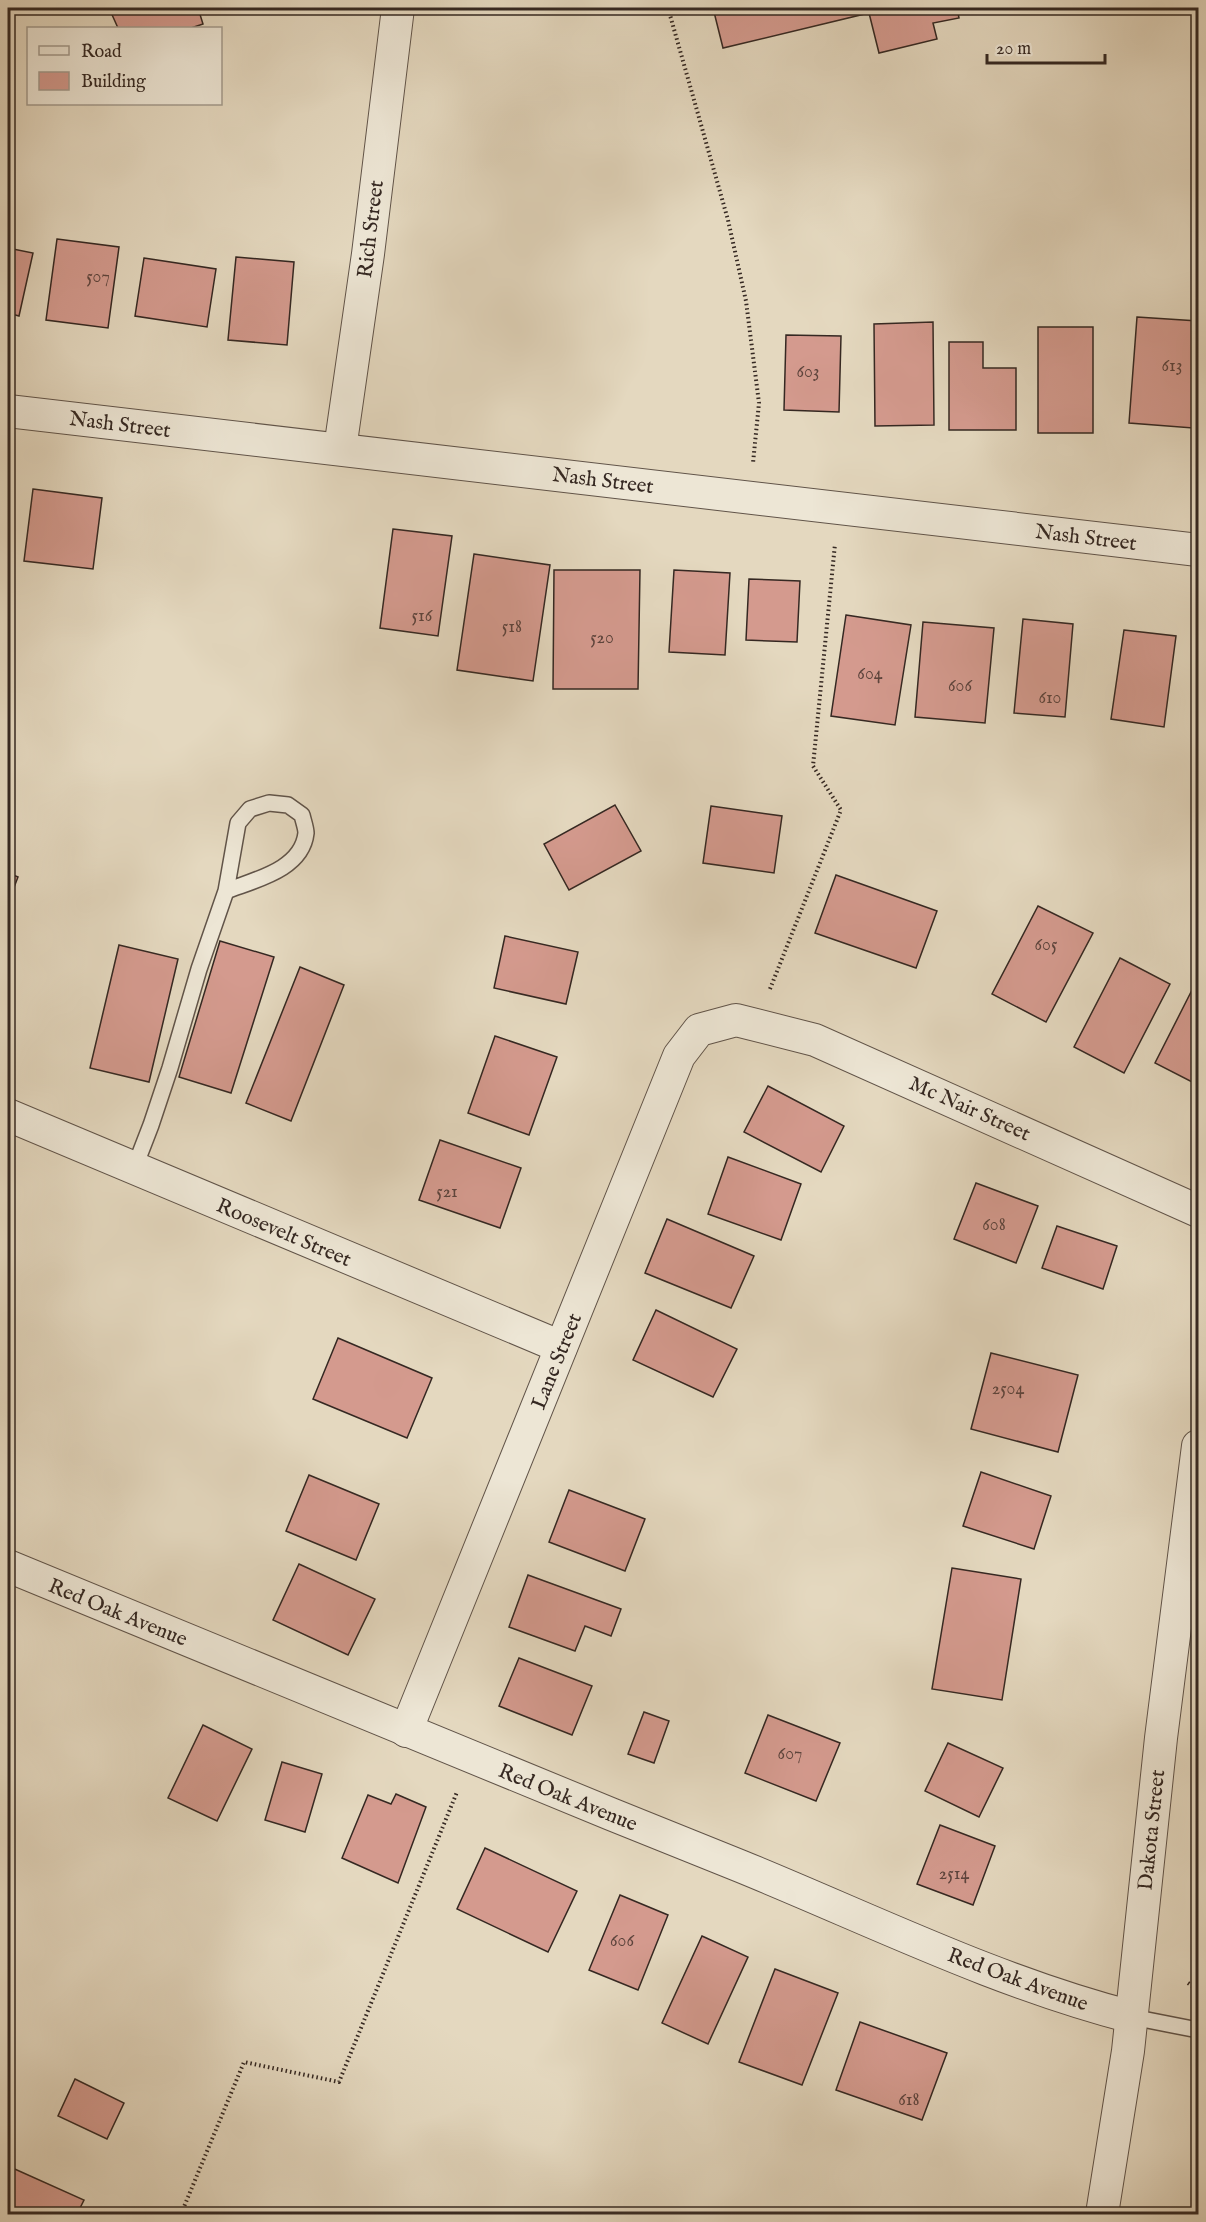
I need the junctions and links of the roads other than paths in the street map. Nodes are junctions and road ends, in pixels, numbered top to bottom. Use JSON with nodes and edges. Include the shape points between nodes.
{"nodes":[{"id":1,"x":398,"y":8,"type":"edge"},
{"id":2,"x":8,"y":411,"type":"edge"},
{"id":3,"x":340,"y":449,"type":"junction"},
{"id":4,"x":1198,"y":550,"type":"edge"},
{"id":5,"x":226,"y":891,"type":"junction"},
{"id":6,"x":736,"y":1020,"type":"joint"},
{"id":7,"x":8,"y":1115,"type":"edge"},
{"id":8,"x":134,"y":1169,"type":"junction"},
{"id":9,"x":1198,"y":1211,"type":"edge"},
{"id":10,"x":561,"y":1347,"type":"junction"},
{"id":11,"x":1198,"y":1446,"type":"edge"},
{"id":12,"x":8,"y":1566,"type":"edge"},
{"id":13,"x":406,"y":1731,"type":"junction"},
{"id":14,"x":1132,"y":2017,"type":"junction"},
{"id":15,"x":1198,"y":2030,"type":"edge"},
{"id":16,"x":1102,"y":2214,"type":"edge"}],
"edges":[{"from":1,"to":3,"type":"street","name":"Rich Street"},
{"from":2,"to":3,"type":"street","name":"Nash Street"},
{"from":3,"to":4,"type":"street","name":"Nash Street"},
{"from":5,"to":5,"type":"lane","via":[[238,823],[250,809],[268,803],[288,805],[302,815],[306,833],[298,855],[279,870]]},
{"from":5,"to":8,"type":"lane"},
{"from":6,"to":9,"type":"street","name":"Mc Nair Street","via":[[815,1040]]},
{"from":6,"to":10,"type":"street","name":"Lane Street","via":[[699,1030],[679,1056]]},
{"from":7,"to":8,"type":"street","name":"Roosevelt Street"},
{"from":8,"to":10,"type":"street","name":"Roosevelt Street"},
{"from":10,"to":13,"type":"street","name":"Lane Street"},
{"from":11,"to":14,"type":"street","name":"Dakota Street","via":[[1161,1738]]},
{"from":12,"to":13,"type":"street","name":"Red Oak Avenue"},
{"from":13,"to":14,"type":"street","name":"Red Oak Avenue","via":[[984,1968],[1079,2003]]},
{"from":14,"to":15,"type":"lane"},
{"from":14,"to":16,"type":"street","name":"Dakota Street"}]}
